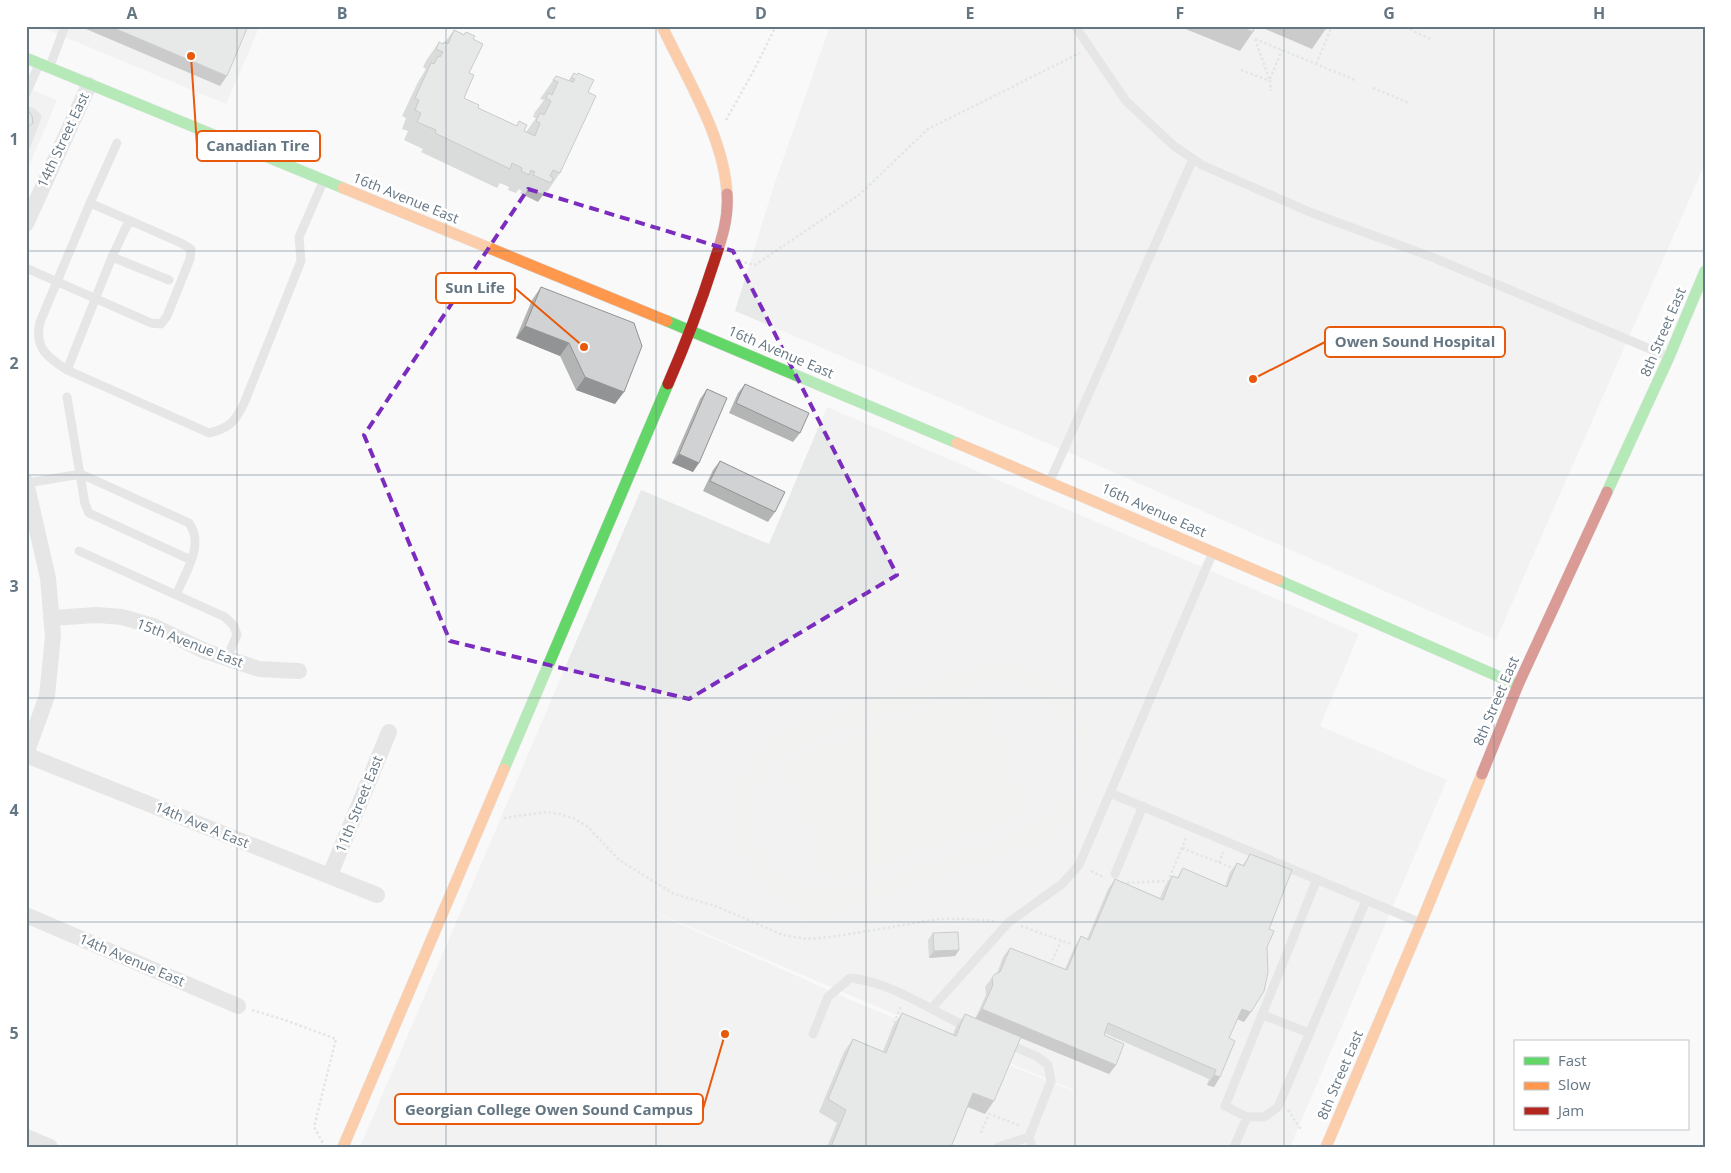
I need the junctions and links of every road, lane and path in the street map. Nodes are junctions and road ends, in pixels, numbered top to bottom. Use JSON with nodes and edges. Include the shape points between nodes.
{"nodes":[{"id":1,"x":65,"y":26,"type":"edge"},
{"id":2,"x":662,"y":26,"type":"edge"},
{"id":3,"x":776,"y":26,"type":"edge"},
{"id":4,"x":1075,"y":26,"type":"edge"},
{"id":5,"x":1332,"y":26,"type":"edge"},
{"id":6,"x":1406,"y":26,"type":"edge"},
{"id":7,"x":1434,"y":40,"type":"dead end"},
{"id":8,"x":1089,"y":48,"type":"junction"},
{"id":9,"x":1282,"y":50,"type":"junction"},
{"id":10,"x":26,"y":58,"type":"edge"},
{"id":11,"x":1316,"y":64,"type":"junction"},
{"id":12,"x":44,"y":66,"type":"junction"},
{"id":13,"x":1241,"y":70,"type":"dead end"},
{"id":14,"x":1355,"y":80,"type":"dead end"},
{"id":15,"x":1270,"y":81,"type":"junction"},
{"id":16,"x":89,"y":85,"type":"junction"},
{"id":17,"x":1373,"y":88,"type":"dead end"},
{"id":18,"x":1271,"y":91,"type":"dead end"},
{"id":19,"x":26,"y":94,"type":"edge"},
{"id":20,"x":1409,"y":103,"type":"dead end"},
{"id":21,"x":26,"y":110,"type":"edge"},
{"id":22,"x":715,"y":141,"type":"junction"},
{"id":23,"x":117,"y":143,"type":"dead end"},
{"id":24,"x":26,"y":146,"type":"edge"},
{"id":25,"x":1193,"y":159,"type":"junction"},
{"id":26,"x":324,"y":181,"type":"junction"},
{"id":27,"x":90,"y":204,"type":"junction"},
{"id":28,"x":129,"y":221,"type":"junction"},
{"id":29,"x":26,"y":224,"type":"edge"},
{"id":30,"x":716,"y":255,"type":"junction"},
{"id":31,"x":112,"y":257,"type":"junction"},
{"id":32,"x":26,"y":268,"type":"edge"},
{"id":33,"x":1705,"y":271,"type":"edge"},
{"id":34,"x":170,"y":280,"type":"dead end"},
{"id":35,"x":57,"y":282,"type":"junction"},
{"id":36,"x":96,"y":299,"type":"junction"},
{"id":37,"x":692,"y":331,"type":"junction"},
{"id":38,"x":1669,"y":357,"type":"junction"},
{"id":39,"x":67,"y":370,"type":"junction"},
{"id":40,"x":66,"y":397,"type":"dead end"},
{"id":41,"x":81,"y":474,"type":"junction"},
{"id":42,"x":1050,"y":481,"type":"junction"},
{"id":43,"x":26,"y":482,"type":"edge"},
{"id":44,"x":79,"y":551,"type":"dead end"},
{"id":45,"x":1213,"y":552,"type":"junction"},
{"id":46,"x":191,"y":560,"type":"junction"},
{"id":47,"x":176,"y":595,"type":"junction"},
{"id":48,"x":51,"y":618,"type":"junction"},
{"id":49,"x":227,"y":658,"type":"junction"},
{"id":50,"x":299,"y":671,"type":"dead end"},
{"id":51,"x":1518,"y":685,"type":"junction"},
{"id":52,"x":389,"y":732,"type":"dead end"},
{"id":53,"x":26,"y":755,"type":"edge"},
{"id":54,"x":1110,"y":793,"type":"junction"},
{"id":55,"x":1143,"y":806,"type":"junction"},
{"id":56,"x":500,"y":819,"type":"dead end"},
{"id":57,"x":1192,"y":826,"type":"junction"},
{"id":58,"x":1182,"y":848,"type":"junction"},
{"id":59,"x":1233,"y":868,"type":"edge"},
{"id":60,"x":1091,"y":871,"type":"dead end"},
{"id":61,"x":330,"y":875,"type":"junction"},
{"id":62,"x":1112,"y":877,"type":"joint"},
{"id":63,"x":1317,"y":879,"type":"junction"},
{"id":64,"x":1117,"y":884,"type":"edge"},
{"id":65,"x":377,"y":895,"type":"dead end"},
{"id":66,"x":1366,"y":900,"type":"junction"},
{"id":67,"x":26,"y":915,"type":"edge"},
{"id":68,"x":1009,"y":922,"type":"junction"},
{"id":69,"x":1421,"y":924,"type":"junction"},
{"id":70,"x":1061,"y":940,"type":"junction"},
{"id":71,"x":1071,"y":944,"type":"dead end"},
{"id":72,"x":1050,"y":967,"type":"edge"},
{"id":73,"x":906,"y":996,"type":"junction"},
{"id":74,"x":238,"y":1006,"type":"joint"},
{"id":75,"x":930,"y":1008,"type":"junction"},
{"id":76,"x":1263,"y":1015,"type":"junction"},
{"id":77,"x":894,"y":1023,"type":"dead end"},
{"id":78,"x":981,"y":1032,"type":"edge"},
{"id":79,"x":1309,"y":1033,"type":"junction"},
{"id":80,"x":813,"y":1034,"type":"dead end"},
{"id":81,"x":999,"y":1040,"type":"edge"},
{"id":82,"x":1281,"y":1100,"type":"junction"},
{"id":83,"x":1247,"y":1117,"type":"junction"},
{"id":84,"x":1302,"y":1132,"type":"dead end"},
{"id":85,"x":980,"y":1133,"type":"dead end"},
{"id":86,"x":1031,"y":1133,"type":"junction"},
{"id":87,"x":26,"y":1137,"type":"edge"},
{"id":88,"x":50,"y":1147,"type":"edge"},
{"id":89,"x":325,"y":1147,"type":"edge"},
{"id":90,"x":342,"y":1147,"type":"edge"},
{"id":91,"x":998,"y":1147,"type":"edge"},
{"id":92,"x":1032,"y":1147,"type":"edge"},
{"id":93,"x":1234,"y":1147,"type":"edge"},
{"id":94,"x":1326,"y":1147,"type":"edge"}],
"edges":[{"from":1,"to":12,"type":"lane"},
{"from":2,"to":22,"type":"street"},
{"from":3,"to":22,"type":"path"},
{"from":4,"to":8,"type":"lane"},
{"from":5,"to":11,"type":"path"},
{"from":6,"to":7,"type":"path"},
{"from":8,"to":25,"type":"lane","via":[[1126,101],[1174,146]]},
{"from":8,"to":30,"type":"path","via":[[928,129],[860,194],[755,265]]},
{"from":9,"to":11,"type":"path"},
{"from":9,"to":15,"type":"path"},
{"from":9,"to":15,"type":"path","via":[[1255,39]]},
{"from":10,"to":12,"type":"street","name":"16th Avenue East"},
{"from":11,"to":14,"type":"path"},
{"from":12,"to":16,"type":"street","name":"16th Avenue East"},
{"from":12,"to":19,"type":"lane"},
{"from":13,"to":15,"type":"path"},
{"from":15,"to":18,"type":"path"},
{"from":16,"to":26,"type":"street","name":"16th Avenue East"},
{"from":16,"to":29,"type":"street","name":"14th Street East"},
{"from":17,"to":20,"type":"path"},
{"from":21,"to":24,"type":"lane","via":[[37,117]]},
{"from":22,"to":30,"type":"street","via":[[728,207]]},
{"from":23,"to":27,"type":"lane"},
{"from":25,"to":38,"type":"lane","via":[[1312,213],[1432,257]]},
{"from":25,"to":42,"type":"lane"},
{"from":26,"to":37,"type":"street","name":"16th Avenue East"},
{"from":26,"to":39,"type":"lane","via":[[299,237],[301,261],[298,269],[237,418],[224,430],[209,433]]},
{"from":27,"to":28,"type":"lane"},
{"from":27,"to":35,"type":"lane"},
{"from":28,"to":31,"type":"lane"},
{"from":28,"to":36,"type":"lane","via":[[191,249],[167,316],[161,324],[151,323]]},
{"from":30,"to":37,"type":"street"},
{"from":31,"to":34,"type":"lane"},
{"from":31,"to":36,"type":"lane"},
{"from":32,"to":35,"type":"lane"},
{"from":33,"to":38,"type":"street","name":"8th Street East"},
{"from":35,"to":36,"type":"lane"},
{"from":35,"to":39,"type":"lane","via":[[40,322],[39,345],[54,362]]},
{"from":36,"to":39,"type":"lane"},
{"from":37,"to":42,"type":"street","name":"16th Avenue East"},
{"from":37,"to":90,"type":"street"},
{"from":38,"to":51,"type":"street","name":"8th Street East"},
{"from":40,"to":41,"type":"lane"},
{"from":41,"to":43,"type":"lane"},
{"from":41,"to":46,"type":"lane","via":[[89,513]]},
{"from":41,"to":46,"type":"lane","via":[[189,523],[196,538]]},
{"from":42,"to":45,"type":"street","name":"16th Avenue East"},
{"from":43,"to":48,"type":"street","via":[[48,578]]},
{"from":44,"to":47,"type":"lane"},
{"from":45,"to":51,"type":"street","name":"16th Avenue East"},
{"from":45,"to":54,"type":"lane"},
{"from":46,"to":47,"type":"lane"},
{"from":47,"to":49,"type":"lane","via":[[225,617],[234,626],[237,636]]},
{"from":48,"to":49,"type":"street","name":"15th Avenue East","via":[[122,617],[152,626]]},
{"from":48,"to":53,"type":"street","via":[[53,636],[47,696]]},
{"from":49,"to":50,"type":"street","name":"15th Avenue East","via":[[259,669]]},
{"from":51,"to":69,"type":"street","name":"8th Street East"},
{"from":52,"to":61,"type":"street","name":"11th Street East"},
{"from":53,"to":61,"type":"street","name":"14th Ave A East"},
{"from":54,"to":55,"type":"lane"},
{"from":54,"to":68,"type":"lane","via":[[1079,865],[1062,884]]},
{"from":55,"to":57,"type":"lane"},
{"from":55,"to":62,"type":"lane"},
{"from":56,"to":68,"type":"path","via":[[545,812],[572,818],[587,826],[619,860],[674,894],[718,907],[783,935],[807,939],[838,936],[939,919]]},
{"from":57,"to":58,"type":"path"},
{"from":57,"to":63,"type":"lane"},
{"from":58,"to":59,"type":"path"},
{"from":58,"to":64,"type":"path","via":[[1168,881]]},
{"from":60,"to":62,"type":"path"},
{"from":61,"to":65,"type":"street","name":"14th Ave A East"},
{"from":63,"to":66,"type":"lane"},
{"from":63,"to":76,"type":"lane"},
{"from":66,"to":69,"type":"lane"},
{"from":66,"to":79,"type":"lane"},
{"from":67,"to":74,"type":"street","name":"14th Avenue East"},
{"from":68,"to":70,"type":"path"},
{"from":68,"to":75,"type":"lane"},
{"from":69,"to":94,"type":"street","name":"8th Street East"},
{"from":70,"to":71,"type":"path"},
{"from":70,"to":72,"type":"path"},
{"from":73,"to":75,"type":"lane"},
{"from":73,"to":77,"type":"path"},
{"from":73,"to":80,"type":"lane","via":[[883,985],[850,978],[828,997]]},
{"from":74,"to":89,"type":"path","via":[[336,1040],[314,1127]]},
{"from":75,"to":78,"type":"lane"},
{"from":76,"to":79,"type":"lane"},
{"from":76,"to":83,"type":"lane","via":[[1225,1106]]},
{"from":79,"to":82,"type":"lane"},
{"from":81,"to":86,"type":"lane","via":[[1038,1057],[1048,1065],[1051,1081]]},
{"from":82,"to":83,"type":"lane","via":[[1278,1107],[1264,1117]]},
{"from":82,"to":84,"type":"path"},
{"from":83,"to":93,"type":"lane"},
{"from":85,"to":86,"type":"path","via":[[989,1114]]},
{"from":86,"to":91,"type":"lane"},
{"from":86,"to":92,"type":"lane"},
{"from":87,"to":88,"type":"street"}]}
